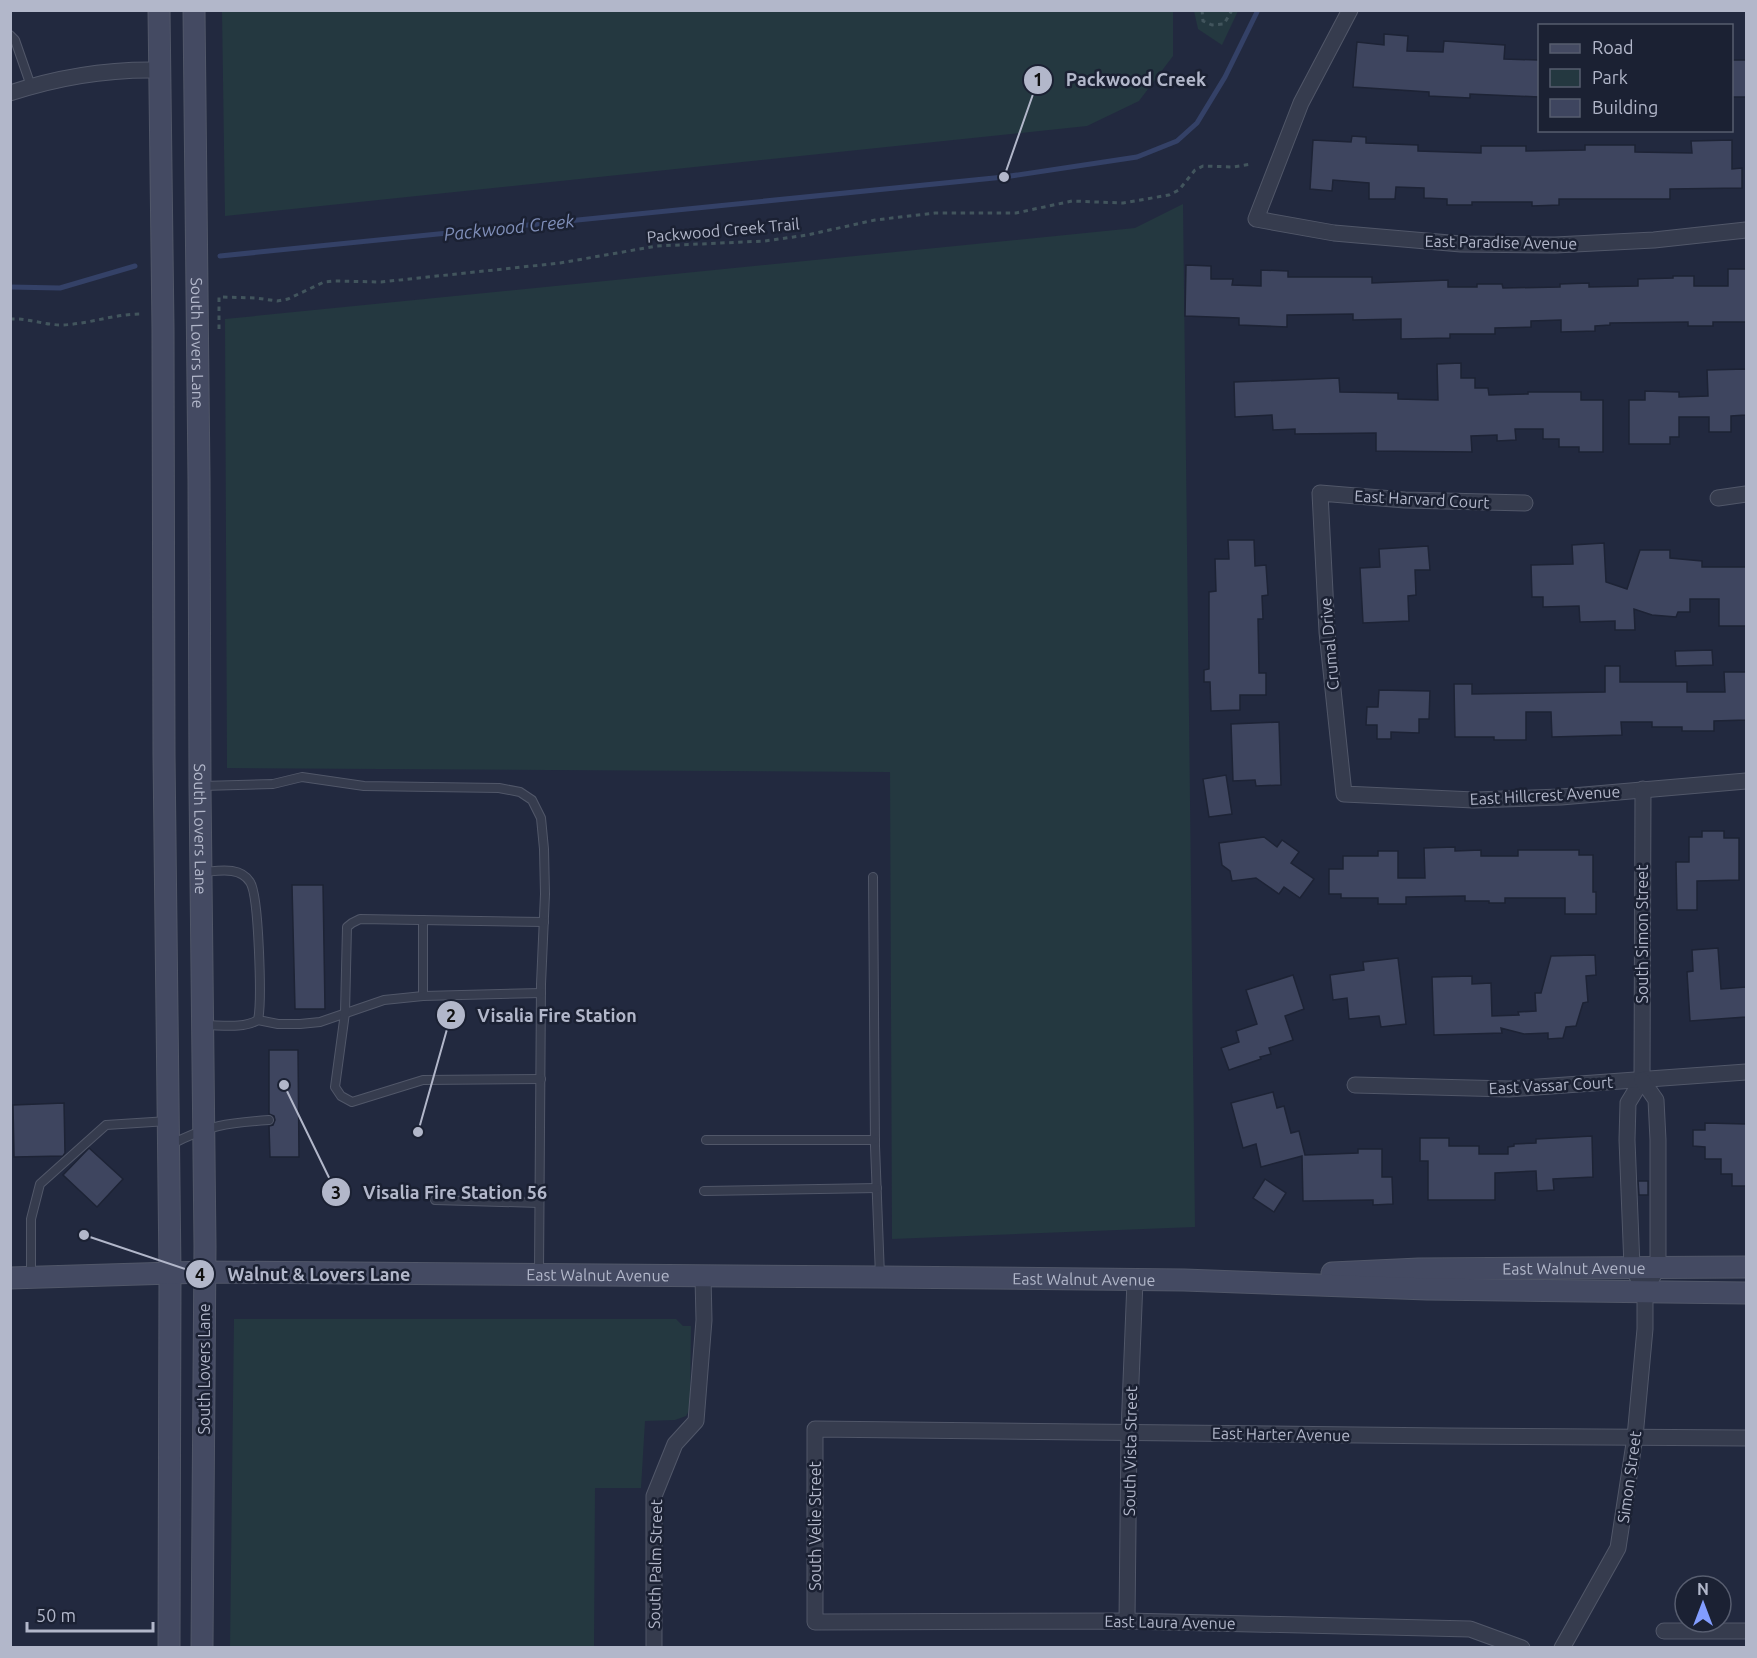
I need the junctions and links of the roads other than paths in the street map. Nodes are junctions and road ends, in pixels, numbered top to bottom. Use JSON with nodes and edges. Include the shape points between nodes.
{"nodes":[{"id":1,"x":159,"y":10,"type":"edge"},
{"id":2,"x":194,"y":10,"type":"edge"},
{"id":3,"x":1350,"y":10,"type":"edge"},
{"id":4,"x":10,"y":35,"type":"edge"},
{"id":5,"x":159,"y":70,"type":"junction"},
{"id":6,"x":31,"y":86,"type":"junction"},
{"id":7,"x":10,"y":93,"type":"edge"},
{"id":8,"x":1746,"y":230,"type":"edge"},
{"id":9,"x":1320,"y":493,"type":"joint"},
{"id":10,"x":1746,"y":494,"type":"edge"},
{"id":11,"x":1718,"y":498,"type":"dead end"},
{"id":12,"x":1525,"y":503,"type":"dead end"},
{"id":13,"x":1746,"y":781,"type":"edge"},
{"id":14,"x":200,"y":786,"type":"junction"},
{"id":15,"x":1642,"y":789,"type":"junction"},
{"id":16,"x":1344,"y":794,"type":"joint"},
{"id":17,"x":201,"y":872,"type":"junction"},
{"id":18,"x":873,"y":878,"type":"dead end"},
{"id":19,"x":423,"y":920,"type":"junction"},
{"id":20,"x":544,"y":922,"type":"junction"},
{"id":21,"x":542,"y":993,"type":"junction"},
{"id":22,"x":423,"y":996,"type":"junction"},
{"id":23,"x":345,"y":1013,"type":"junction"},
{"id":24,"x":258,"y":1020,"type":"junction"},
{"id":25,"x":202,"y":1025,"type":"junction"},
{"id":26,"x":1746,"y":1072,"type":"edge"},
{"id":27,"x":541,"y":1079,"type":"junction"},
{"id":28,"x":1642,"y":1080,"type":"junction"},
{"id":29,"x":1355,"y":1085,"type":"dead end"},
{"id":30,"x":269,"y":1120,"type":"dead end"},
{"id":31,"x":169,"y":1121,"type":"junction"},
{"id":32,"x":204,"y":1130,"type":"junction"},
{"id":33,"x":706,"y":1140,"type":"dead end"},
{"id":34,"x":875,"y":1140,"type":"junction"},
{"id":35,"x":169,"y":1146,"type":"junction"},
{"id":36,"x":877,"y":1188,"type":"junction"},
{"id":37,"x":704,"y":1191,"type":"dead end"},
{"id":38,"x":435,"y":1200,"type":"dead end"},
{"id":39,"x":539,"y":1203,"type":"junction"},
{"id":40,"x":1632,"y":1267,"type":"junction"},
{"id":41,"x":1658,"y":1267,"type":"junction"},
{"id":42,"x":1746,"y":1268,"type":"edge"},
{"id":43,"x":170,"y":1272,"type":"junction"},
{"id":44,"x":205,"y":1272,"type":"junction"},
{"id":45,"x":539,"y":1275,"type":"junction"},
{"id":46,"x":21,"y":1277,"type":"edge"},
{"id":47,"x":704,"y":1277,"type":"junction"},
{"id":48,"x":880,"y":1277,"type":"junction"},
{"id":49,"x":1184,"y":1280,"type":"junction"},
{"id":50,"x":1135,"y":1281,"type":"junction"},
{"id":51,"x":1645,"y":1291,"type":"junction"},
{"id":52,"x":1746,"y":1293,"type":"edge"},
{"id":53,"x":815,"y":1429,"type":"joint"},
{"id":54,"x":1129,"y":1431,"type":"junction"},
{"id":55,"x":1635,"y":1437,"type":"junction"},
{"id":56,"x":1746,"y":1438,"type":"edge"},
{"id":57,"x":1127,"y":1621,"type":"junction"},
{"id":58,"x":815,"y":1622,"type":"joint"},
{"id":59,"x":1664,"y":1631,"type":"dead end"},
{"id":60,"x":1746,"y":1631,"type":"edge"},
{"id":61,"x":169,"y":1647,"type":"edge"},
{"id":62,"x":202,"y":1647,"type":"edge"},
{"id":63,"x":654,"y":1647,"type":"edge"},
{"id":64,"x":1522,"y":1647,"type":"edge"},
{"id":65,"x":1562,"y":1647,"type":"edge"}],
"edges":[{"from":1,"to":5,"type":"main road","name":"South Lovers Lane"},
{"from":2,"to":14,"type":"main road","name":"South Lovers Lane"},
{"from":3,"to":8,"type":"street","name":"East Paradise Avenue","via":[[1301,103],[1256,219],[1334,233],[1461,244],[1643,241]]},
{"from":4,"to":6,"type":"lane"},
{"from":5,"to":6,"type":"street","via":[[88,74]]},
{"from":5,"to":31,"type":"main road","name":"South Lovers Lane"},
{"from":6,"to":7,"type":"street"},
{"from":9,"to":12,"type":"street","name":"East Harvard Court"},
{"from":9,"to":16,"type":"street","name":"Crumal Drive","via":[[1327,632]]},
{"from":10,"to":11,"type":"street"},
{"from":13,"to":15,"type":"street","name":"East Hillcrest Avenue"},
{"from":14,"to":17,"type":"main road","name":"South Lovers Lane"},
{"from":14,"to":20,"type":"lane","via":[[273,784],[302,777],[348,785],[499,788],[520,792],[532,800],[541,818]]},
{"from":15,"to":16,"type":"street","name":"East Hillcrest Avenue","via":[[1474,800]]},
{"from":15,"to":28,"type":"street","name":"South Simon Street"},
{"from":17,"to":24,"type":"lane","via":[[233,870],[251,882],[261,992]]},
{"from":17,"to":25,"type":"main road","name":"South Lovers Lane"},
{"from":18,"to":34,"type":"lane"},
{"from":19,"to":20,"type":"lane"},
{"from":19,"to":22,"type":"lane"},
{"from":19,"to":23,"type":"lane","via":[[360,920],[347,927]]},
{"from":20,"to":21,"type":"lane"},
{"from":21,"to":22,"type":"lane"},
{"from":21,"to":27,"type":"lane"},
{"from":22,"to":23,"type":"lane","via":[[384,1000]]},
{"from":23,"to":24,"type":"lane","via":[[321,1022],[300,1024]]},
{"from":23,"to":27,"type":"lane","via":[[335,1087],[352,1102],[423,1080]]},
{"from":24,"to":25,"type":"lane","via":[[251,1024]]},
{"from":25,"to":32,"type":"main road","name":"South Lovers Lane"},
{"from":26,"to":28,"type":"street","name":"East Vassar Court"},
{"from":27,"to":39,"type":"lane"},
{"from":28,"to":29,"type":"street","name":"East Vassar Court","via":[[1509,1089]]},
{"from":28,"to":40,"type":"street","name":"South Simon Street","via":[[1628,1103]]},
{"from":28,"to":41,"type":"street","name":"South Simon Street","via":[[1656,1100]]},
{"from":30,"to":32,"type":"lane","via":[[221,1124]]},
{"from":31,"to":35,"type":"main road","name":"South Lovers Lane"},
{"from":31,"to":46,"type":"lane","via":[[106,1125],[40,1184]]},
{"from":32,"to":35,"type":"lane"},
{"from":32,"to":44,"type":"main road","name":"South Lovers Lane"},
{"from":33,"to":34,"type":"lane"},
{"from":34,"to":36,"type":"lane"},
{"from":35,"to":43,"type":"main road","name":"South Lovers Lane"},
{"from":36,"to":37,"type":"lane"},
{"from":36,"to":48,"type":"lane"},
{"from":38,"to":39,"type":"lane"},
{"from":39,"to":45,"type":"lane"},
{"from":40,"to":41,"type":"main road","name":"East Walnut Avenue"},
{"from":40,"to":49,"type":"main road","name":"East Walnut Avenue","via":[[1419,1269]]},
{"from":40,"to":51,"type":"street","name":"South Simon Street"},
{"from":41,"to":42,"type":"main road","name":"East Walnut Avenue"},
{"from":41,"to":51,"type":"street","name":"South Simon Street"},
{"from":43,"to":44,"type":"main road","name":"East Walnut Avenue"},
{"from":43,"to":46,"type":"main road","name":"East Walnut Avenue"},
{"from":43,"to":61,"type":"main road","name":"South Lovers Lane"},
{"from":44,"to":45,"type":"main road","name":"East Walnut Avenue"},
{"from":44,"to":62,"type":"main road","name":"South Lovers Lane"},
{"from":45,"to":47,"type":"main road","name":"East Walnut Avenue"},
{"from":47,"to":48,"type":"main road","name":"East Walnut Avenue"},
{"from":47,"to":63,"type":"street","name":"South Palm Street","via":[[696,1421],[675,1444],[654,1496]]},
{"from":48,"to":50,"type":"main road","name":"East Walnut Avenue"},
{"from":49,"to":50,"type":"main road","name":"East Walnut Avenue"},
{"from":49,"to":51,"type":"main road","name":"East Walnut Avenue","via":[[1427,1289]]},
{"from":50,"to":54,"type":"street","name":"South Vista Street"},
{"from":51,"to":52,"type":"main road","name":"East Walnut Avenue"},
{"from":51,"to":55,"type":"street","name":"Simon Street","via":[[1646,1329]]},
{"from":53,"to":54,"type":"street","name":"East Harter Avenue"},
{"from":53,"to":58,"type":"street","name":"South Velie Street"},
{"from":54,"to":55,"type":"street","name":"East Harter Avenue"},
{"from":54,"to":57,"type":"street","name":"South Vista Street"},
{"from":55,"to":56,"type":"street","name":"East Harter Avenue"},
{"from":55,"to":65,"type":"street","name":"Simon Street","via":[[1618,1548]]},
{"from":57,"to":58,"type":"street","name":"East Laura Avenue"},
{"from":57,"to":64,"type":"street","name":"East Laura Avenue","via":[[1470,1629]]},
{"from":59,"to":60,"type":"street"}]}
